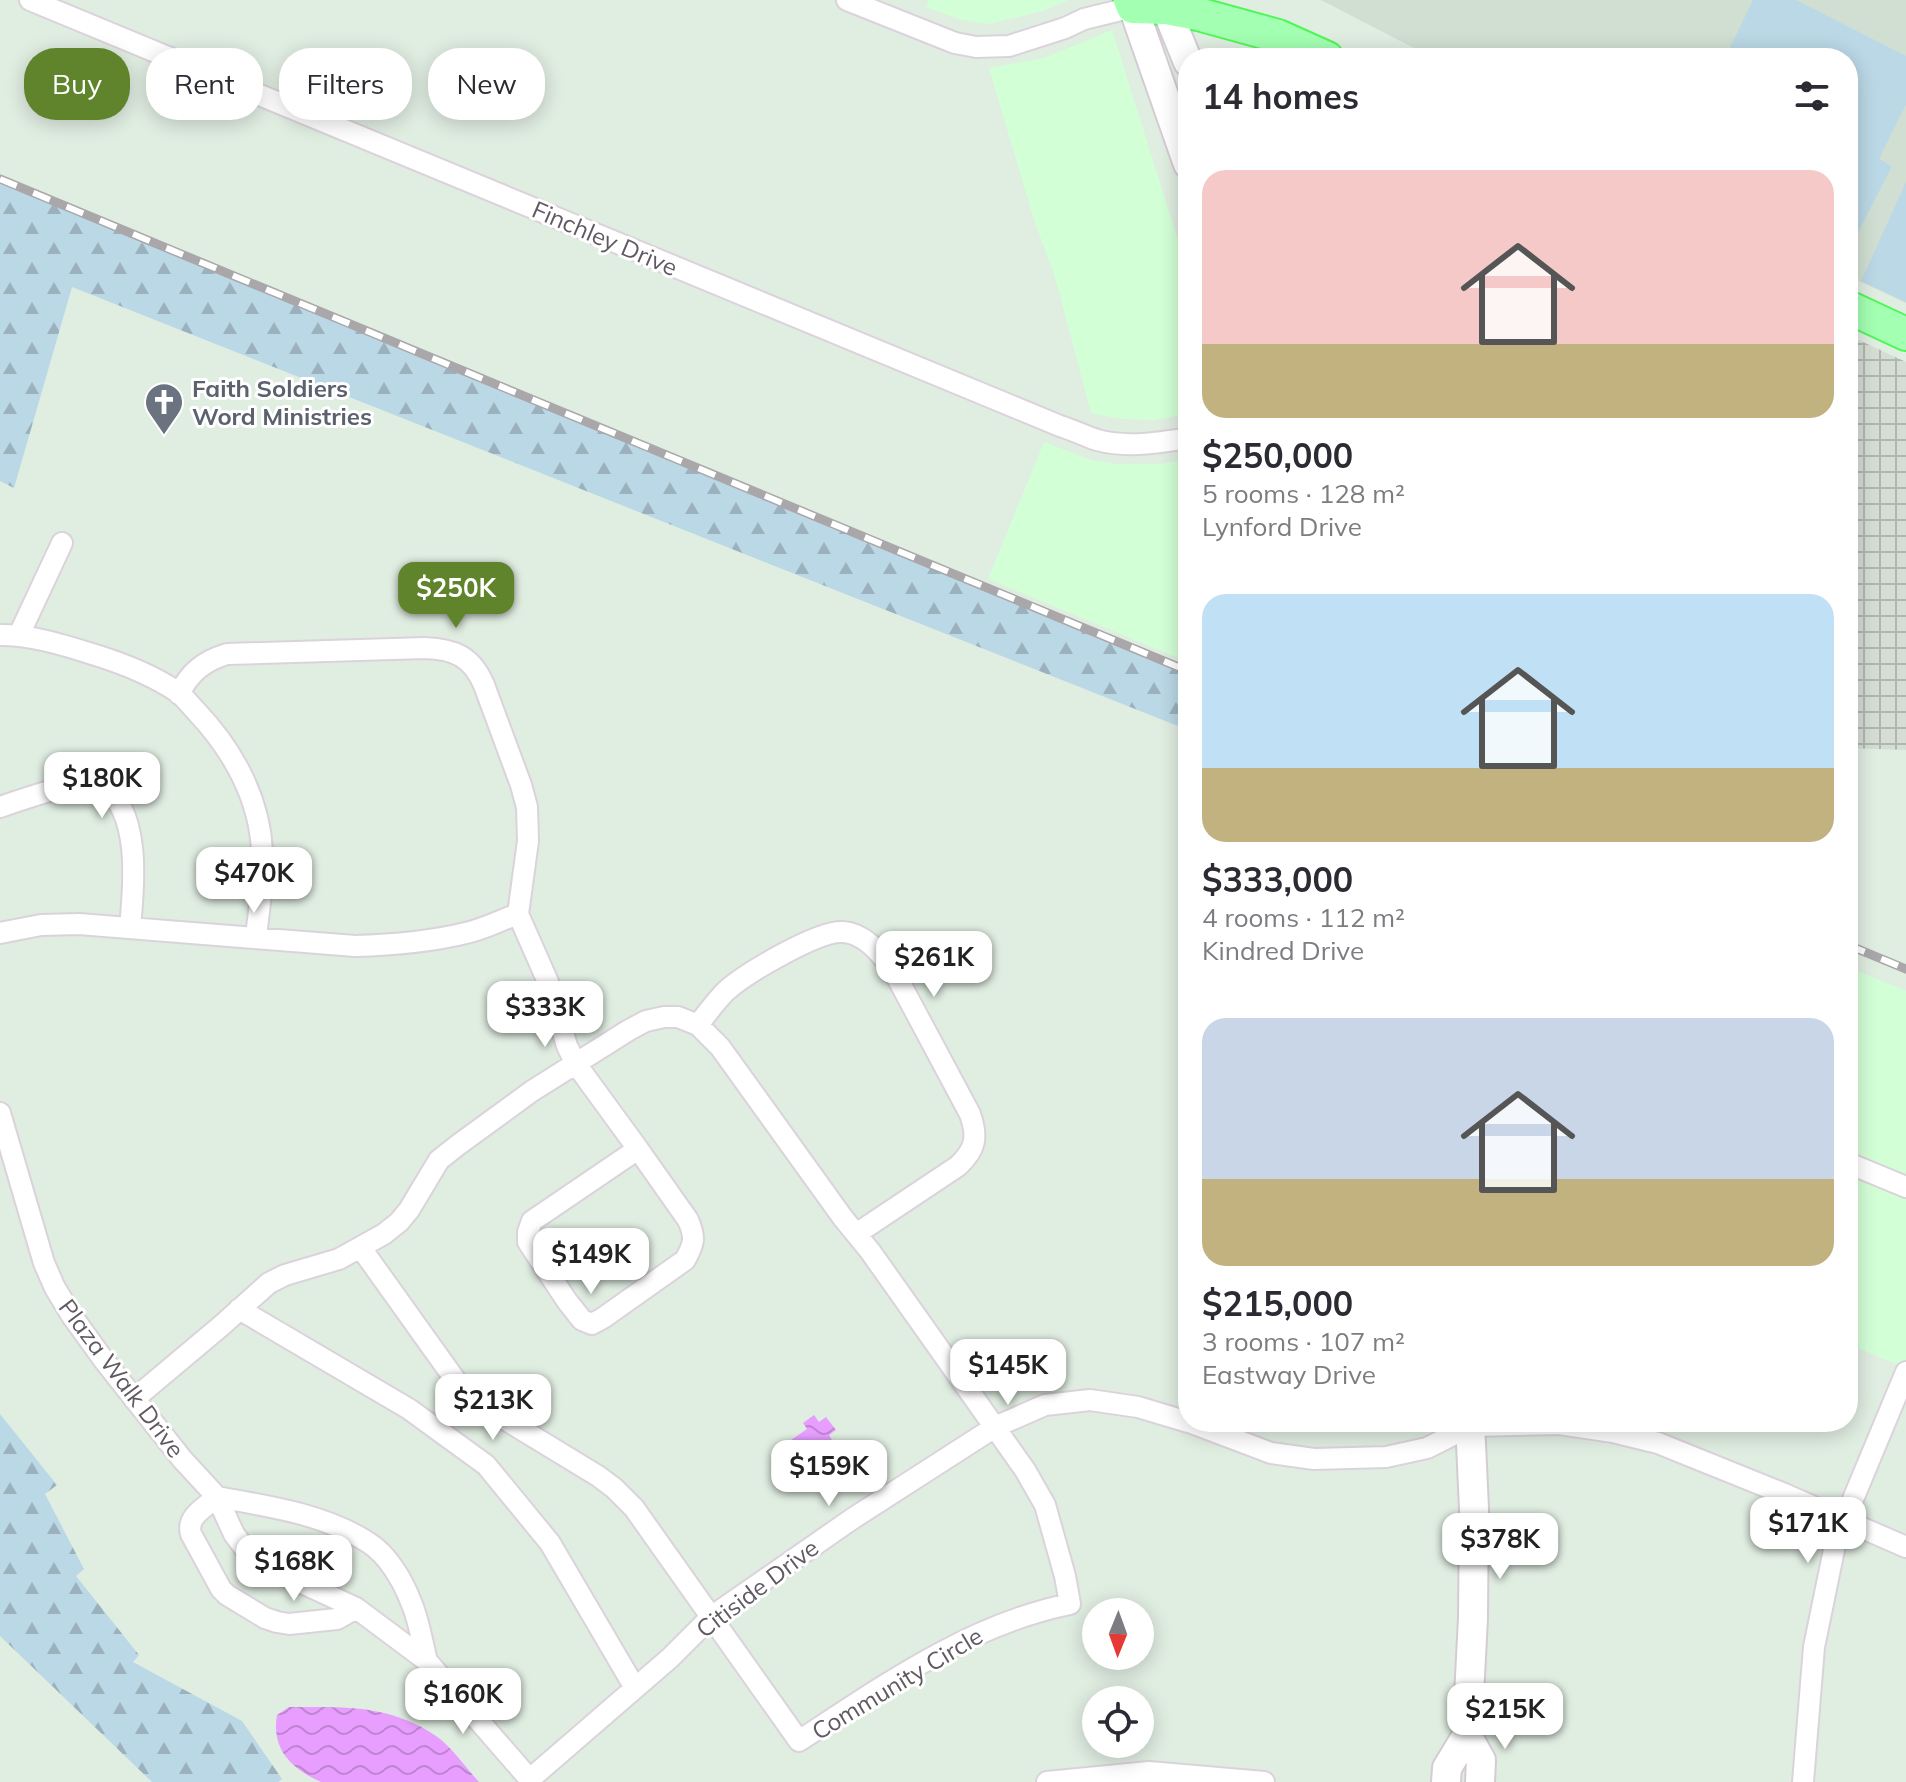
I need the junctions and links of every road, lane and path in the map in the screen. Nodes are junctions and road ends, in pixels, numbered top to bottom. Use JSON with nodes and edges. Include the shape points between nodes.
{"nodes":[{"id":1,"x":30,"y":0,"type":"edge"},
{"id":2,"x":847,"y":0,"type":"edge"},
{"id":3,"x":1148,"y":4,"type":"edge"},
{"id":4,"x":1178,"y":48,"type":"edge"},
{"id":5,"x":1302,"y":48,"type":"edge"},
{"id":6,"x":1178,"y":124,"type":"edge"},
{"id":7,"x":1858,"y":312,"type":"edge"},
{"id":8,"x":1906,"y":334,"type":"edge"},
{"id":9,"x":1178,"y":440,"type":"edge"},
{"id":10,"x":62,"y":543,"type":"dead end"},
{"id":11,"x":9,"y":635,"type":"edge"},
{"id":12,"x":179,"y":694,"type":"junction"},
{"id":13,"x":0,"y":807,"type":"edge"},
{"id":14,"x":518,"y":914,"type":"junction"},
{"id":15,"x":130,"y":927,"type":"junction"},
{"id":16,"x":0,"y":933,"type":"edge"},
{"id":17,"x":256,"y":937,"type":"junction"},
{"id":18,"x":698,"y":1025,"type":"junction"},
{"id":19,"x":576,"y":1064,"type":"junction"},
{"id":20,"x":0,"y":1113,"type":"edge"},
{"id":21,"x":638,"y":1149,"type":"junction"},
{"id":22,"x":1858,"y":1167,"type":"edge"},
{"id":23,"x":1906,"y":1187,"type":"edge"},
{"id":24,"x":856,"y":1234,"type":"junction"},
{"id":25,"x":361,"y":1248,"type":"junction"},
{"id":26,"x":239,"y":1309,"type":"junction"},
{"id":27,"x":1906,"y":1372,"type":"edge"},
{"id":28,"x":134,"y":1399,"type":"junction"},
{"id":29,"x":1178,"y":1419,"type":"edge"},
{"id":30,"x":995,"y":1427,"type":"junction"},
{"id":31,"x":1215,"y":1432,"type":"edge"},
{"id":32,"x":1456,"y":1432,"type":"edge"},
{"id":33,"x":1471,"y":1432,"type":"edge"},
{"id":34,"x":1613,"y":1432,"type":"edge"},
{"id":35,"x":217,"y":1497,"type":"junction"},
{"id":36,"x":1843,"y":1521,"type":"junction"},
{"id":37,"x":1906,"y":1547,"type":"edge"},
{"id":38,"x":356,"y":1608,"type":"junction"},
{"id":39,"x":711,"y":1617,"type":"junction"},
{"id":40,"x":427,"y":1661,"type":"junction"},
{"id":41,"x":635,"y":1688,"type":"junction"},
{"id":42,"x":1467,"y":1735,"type":"junction"},
{"id":43,"x":531,"y":1781,"type":"edge"},
{"id":44,"x":1047,"y":1782,"type":"edge"},
{"id":45,"x":1264,"y":1782,"type":"edge"},
{"id":46,"x":1446,"y":1782,"type":"edge"},
{"id":47,"x":1480,"y":1782,"type":"edge"},
{"id":48,"x":1803,"y":1782,"type":"edge"}],
"edges":[{"from":1,"to":9,"type":"street","name":"Finchley Drive","via":[[1060,426],[1119,443]]},
{"from":2,"to":3,"type":"street","via":[[976,47],[1009,46],[1084,19]]},
{"from":3,"to":4,"type":"main road"},
{"from":3,"to":5,"type":"main road","via":[[1278,36]]},
{"from":3,"to":6,"type":"main road"},
{"from":7,"to":8,"type":"main road"},
{"from":10,"to":11,"type":"street"},
{"from":11,"to":12,"type":"street","via":[[104,658]]},
{"from":12,"to":14,"type":"street","via":[[195,670],[227,654],[425,648],[464,657],[484,685],[527,807]]},
{"from":12,"to":17,"type":"street","via":[[222,740],[250,796],[262,851]]},
{"from":13,"to":15,"type":"street","via":[[91,780],[109,790],[125,818],[131,843]]},
{"from":14,"to":17,"type":"street","via":[[469,933],[394,945]]},
{"from":14,"to":19,"type":"street"},
{"from":15,"to":16,"type":"street","via":[[53,925]]},
{"from":15,"to":17,"type":"street"},
{"from":18,"to":19,"type":"street","via":[[678,1017],[646,1021]]},
{"from":18,"to":24,"type":"street","name":"Community Circle","via":[[720,1047]]},
{"from":18,"to":24,"type":"street","via":[[728,989],[787,951],[828,933],[854,934],[892,968],[970,1114],[975,1139],[958,1166]]},
{"from":19,"to":21,"type":"street"},
{"from":19,"to":25,"type":"street","via":[[439,1160],[399,1222]]},
{"from":20,"to":28,"type":"street","name":"Plaza Walk Drive","via":[[55,1288]]},
{"from":21,"to":21,"type":"street","via":[[688,1220],[693,1247],[685,1260],[592,1324],[567,1301],[528,1242],[528,1232],[532,1221]]},
{"from":22,"to":23,"type":"street"},
{"from":24,"to":30,"type":"street","name":"Community Circle"},
{"from":25,"to":26,"type":"street","via":[[285,1275]]},
{"from":25,"to":39,"type":"street","name":"Community Circle","via":[[456,1381],[478,1403],[614,1488]]},
{"from":26,"to":28,"type":"street"},
{"from":26,"to":41,"type":"street","via":[[409,1409],[486,1465],[550,1543]]},
{"from":27,"to":36,"type":"street"},
{"from":28,"to":35,"type":"street","name":"Plaza Walk Drive"},
{"from":29,"to":30,"type":"street","name":"Citiside Drive","via":[[1090,1400],[1045,1405]]},
{"from":30,"to":39,"type":"street","name":"Citiside Drive"},
{"from":30,"to":39,"type":"street","name":"Community Circle","via":[[1045,1505],[1070,1604],[965,1639],[799,1741]]},
{"from":31,"to":32,"type":"street","name":"Citiside Drive","via":[[1271,1453],[1314,1459],[1386,1457],[1427,1448]]},
{"from":33,"to":42,"type":"main road","via":[[1474,1556]]},
{"from":34,"to":36,"type":"street","via":[[1658,1443]]},
{"from":35,"to":38,"type":"street","name":"Plaza Walk Drive","via":[[246,1550],[272,1569]]},
{"from":35,"to":38,"type":"street","via":[[189,1527],[227,1595],[265,1618],[289,1624],[337,1619]]},
{"from":35,"to":40,"type":"street","name":"Plaza Walk Drive","via":[[310,1517],[370,1543],[387,1559],[412,1603]]},
{"from":36,"to":37,"type":"street"},
{"from":36,"to":48,"type":"street","via":[[1814,1647]]},
{"from":38,"to":40,"type":"street","name":"Plaza Walk Drive"},
{"from":39,"to":41,"type":"street","name":"Citiside Drive"},
{"from":40,"to":43,"type":"street","name":"Plaza Walk Drive"},
{"from":41,"to":43,"type":"street","name":"Citiside Drive"},
{"from":42,"to":46,"type":"main road","via":[[1447,1768]]},
{"from":42,"to":47,"type":"main road","via":[[1481,1760]]},
{"from":44,"to":45,"type":"street","via":[[1149,1772]]}]}
